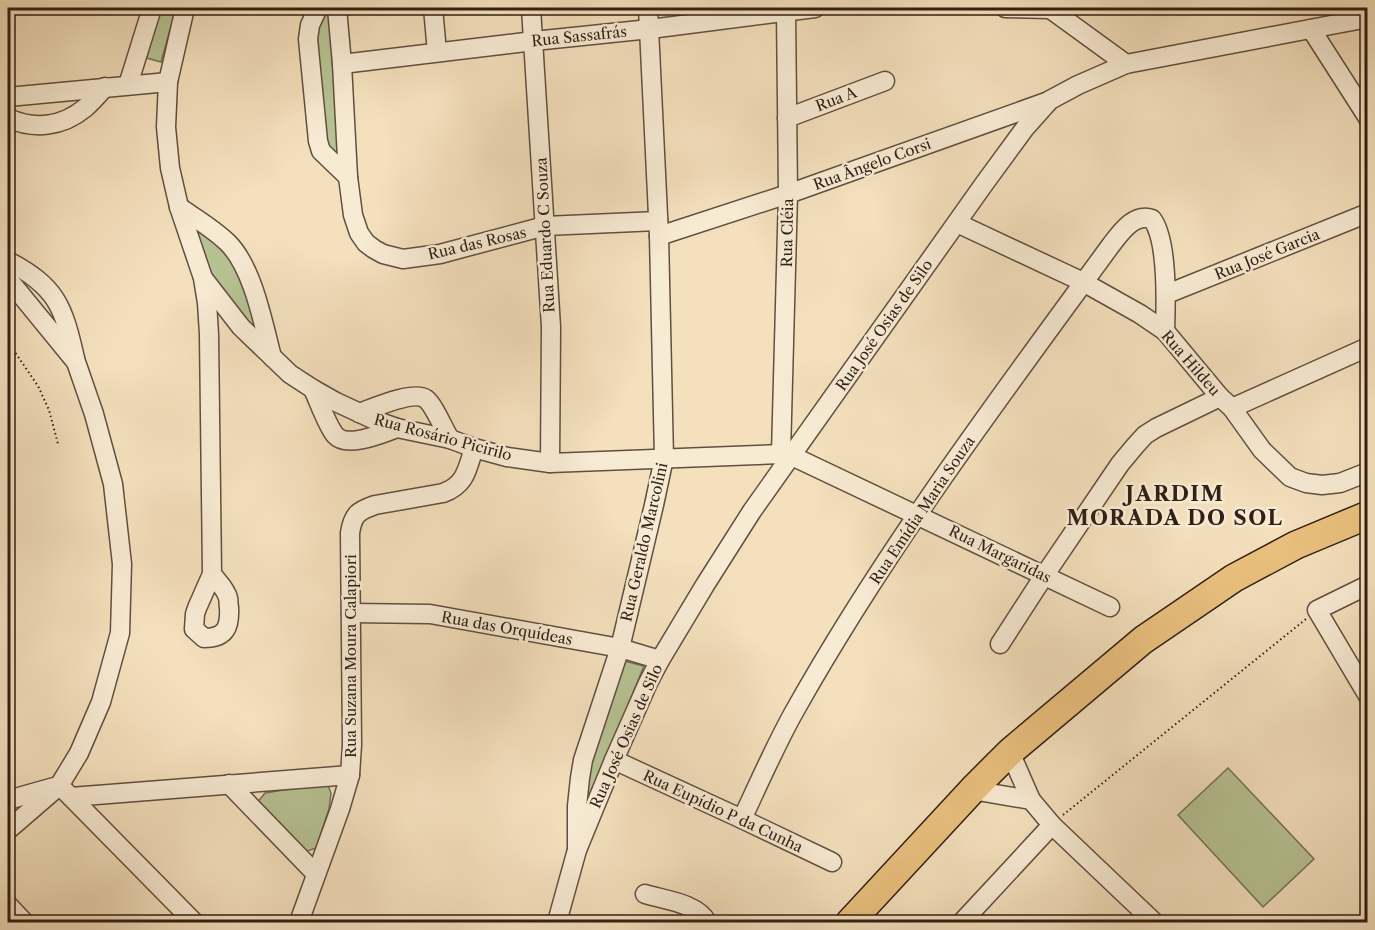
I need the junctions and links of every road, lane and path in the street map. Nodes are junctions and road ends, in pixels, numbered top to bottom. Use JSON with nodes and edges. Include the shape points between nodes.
{"nodes":[{"id":1,"x":152,"y":8,"type":"edge"},
{"id":2,"x":185,"y":8,"type":"edge"},
{"id":3,"x":318,"y":8,"type":"edge"},
{"id":4,"x":337,"y":8,"type":"edge"},
{"id":5,"x":433,"y":8,"type":"edge"},
{"id":6,"x":531,"y":8,"type":"edge"},
{"id":7,"x":648,"y":8,"type":"edge"},
{"id":8,"x":808,"y":8,"type":"edge"},
{"id":9,"x":815,"y":8,"type":"edge"},
{"id":10,"x":1005,"y":8,"type":"edge"},
{"id":11,"x":1050,"y":8,"type":"edge"},
{"id":12,"x":786,"y":11,"type":"junction"},
{"id":13,"x":1368,"y":18,"type":"edge"},
{"id":14,"x":650,"y":29,"type":"junction"},
{"id":15,"x":1311,"y":29,"type":"junction"},
{"id":16,"x":534,"y":41,"type":"junction"},
{"id":17,"x":437,"y":52,"type":"junction"},
{"id":18,"x":342,"y":64,"type":"junction"},
{"id":19,"x":1126,"y":64,"type":"junction"},
{"id":20,"x":885,"y":81,"type":"dead end"},
{"id":21,"x":168,"y":82,"type":"junction"},
{"id":22,"x":128,"y":85,"type":"junction"},
{"id":23,"x":105,"y":87,"type":"junction"},
{"id":24,"x":8,"y":97,"type":"edge"},
{"id":25,"x":1050,"y":100,"type":"junction"},
{"id":26,"x":8,"y":118,"type":"edge"},
{"id":27,"x":787,"y":118,"type":"junction"},
{"id":28,"x":1368,"y":118,"type":"edge"},
{"id":29,"x":348,"y":177,"type":"junction"},
{"id":30,"x":788,"y":194,"type":"junction"},
{"id":31,"x":179,"y":207,"type":"junction"},
{"id":32,"x":1368,"y":213,"type":"edge"},
{"id":33,"x":957,"y":223,"type":"junction"},
{"id":34,"x":545,"y":226,"type":"junction"},
{"id":35,"x":659,"y":229,"type":"junction"},
{"id":36,"x":8,"y":261,"type":"edge"},
{"id":37,"x":203,"y":278,"type":"junction"},
{"id":38,"x":8,"y":279,"type":"edge"},
{"id":39,"x":1083,"y":282,"type":"junction"},
{"id":40,"x":1167,"y":294,"type":"junction"},
{"id":41,"x":1166,"y":331,"type":"junction"},
{"id":42,"x":8,"y":342,"type":"edge"},
{"id":43,"x":1368,"y":347,"type":"edge"},
{"id":44,"x":273,"y":358,"type":"junction"},
{"id":45,"x":76,"y":362,"type":"junction"},
{"id":46,"x":313,"y":389,"type":"junction"},
{"id":47,"x":1226,"y":402,"type":"junction"},
{"id":48,"x":359,"y":412,"type":"junction"},
{"id":49,"x":397,"y":428,"type":"junction"},
{"id":50,"x":450,"y":439,"type":"junction"},
{"id":51,"x":58,"y":444,"type":"dead end"},
{"id":52,"x":474,"y":448,"type":"junction"},
{"id":53,"x":786,"y":455,"type":"junction"},
{"id":54,"x":664,"y":458,"type":"junction"},
{"id":55,"x":554,"y":463,"type":"junction"},
{"id":56,"x":1368,"y":472,"type":"edge"},
{"id":57,"x":1368,"y":514,"type":"edge"},
{"id":58,"x":917,"y":515,"type":"junction"},
{"id":59,"x":212,"y":574,"type":"dead end"},
{"id":60,"x":1044,"y":576,"type":"junction"},
{"id":61,"x":1368,"y":585,"type":"edge"},
{"id":62,"x":1110,"y":607,"type":"dead end"},
{"id":63,"x":1317,"y":610,"type":"junction"},
{"id":64,"x":351,"y":613,"type":"junction"},
{"id":65,"x":1000,"y":644,"type":"dead end"},
{"id":66,"x":620,"y":648,"type":"junction"},
{"id":67,"x":660,"y":660,"type":"junction"},
{"id":68,"x":1368,"y":696,"type":"edge"},
{"id":69,"x":1010,"y":752,"type":"junction"},
{"id":70,"x":614,"y":760,"type":"junction"},
{"id":71,"x":350,"y":775,"type":"junction"},
{"id":72,"x":229,"y":784,"type":"junction"},
{"id":73,"x":972,"y":790,"type":"junction"},
{"id":74,"x":65,"y":792,"type":"junction"},
{"id":75,"x":8,"y":800,"type":"edge"},
{"id":76,"x":1030,"y":800,"type":"junction"},
{"id":77,"x":742,"y":819,"type":"junction"},
{"id":78,"x":1052,"y":825,"type":"junction"},
{"id":79,"x":8,"y":830,"type":"edge"},
{"id":80,"x":577,"y":850,"type":"junction"},
{"id":81,"x":832,"y":862,"type":"dead end"},
{"id":82,"x":316,"y":874,"type":"junction"},
{"id":83,"x":645,"y":894,"type":"dead end"},
{"id":84,"x":8,"y":905,"type":"edge"},
{"id":85,"x":1142,"y":919,"type":"edge"},
{"id":86,"x":24,"y":922,"type":"edge"},
{"id":87,"x":194,"y":922,"type":"edge"},
{"id":88,"x":299,"y":922,"type":"edge"},
{"id":89,"x":557,"y":922,"type":"edge"},
{"id":90,"x":707,"y":922,"type":"edge"},
{"id":91,"x":850,"y":922,"type":"edge"},
{"id":92,"x":962,"y":922,"type":"edge"}],
"edges":[{"from":1,"to":22,"type":"street"},
{"from":2,"to":21,"type":"street"},
{"from":3,"to":29,"type":"street","via":[[308,39],[318,141],[321,151]]},
{"from":4,"to":18,"type":"street","name":"Rua das Rosas"},
{"from":5,"to":17,"type":"street"},
{"from":6,"to":16,"type":"street","name":"Rua Eduardo C Souza"},
{"from":7,"to":14,"type":"street","name":"Rua Geraldo Marcolini"},
{"from":8,"to":9,"type":"street","name":"Rua Sassafrás"},
{"from":8,"to":12,"type":"street","name":"Rua Sassafrás"},
{"from":10,"to":11,"type":"street"},
{"from":11,"to":19,"type":"street"},
{"from":12,"to":14,"type":"street","name":"Rua Sassafrás"},
{"from":12,"to":27,"type":"street","name":"Rua Cléia"},
{"from":13,"to":15,"type":"street","name":"Rua José Osias de Silo"},
{"from":14,"to":16,"type":"street","name":"Rua Sassafrás"},
{"from":14,"to":35,"type":"street","name":"Rua Geraldo Marcolini"},
{"from":15,"to":19,"type":"street","name":"Rua José Osias de Silo"},
{"from":15,"to":28,"type":"street"},
{"from":16,"to":17,"type":"street","name":"Rua Sassafrás"},
{"from":16,"to":34,"type":"street","name":"Rua Eduardo C Souza"},
{"from":17,"to":18,"type":"street","name":"Rua Sassafrás"},
{"from":18,"to":29,"type":"street","name":"Rua das Rosas"},
{"from":19,"to":25,"type":"street","name":"Rua José Osias de Silo"},
{"from":20,"to":27,"type":"street","name":"Rua A"},
{"from":21,"to":22,"type":"street"},
{"from":21,"to":31,"type":"street","via":[[166,127]]},
{"from":22,"to":23,"type":"street"},
{"from":23,"to":24,"type":"street"},
{"from":23,"to":26,"type":"street","via":[[84,108],[56,123],[39,126]]},
{"from":25,"to":30,"type":"street","name":"Rua Ângelo Corsi"},
{"from":25,"to":33,"type":"street","name":"Rua José Osias de Silo","via":[[1025,128]]},
{"from":27,"to":30,"type":"street","name":"Rua Cléia"},
{"from":29,"to":34,"type":"street","name":"Rua das Rosas","via":[[359,233],[374,249],[403,259],[440,254]]},
{"from":30,"to":35,"type":"street","name":"Rua Ângelo Corsi"},
{"from":30,"to":53,"type":"street","name":"Rua Cléia"},
{"from":31,"to":37,"type":"street"},
{"from":31,"to":44,"type":"street","via":[[228,242],[237,254],[253,288]]},
{"from":32,"to":40,"type":"street","name":"Rua José Garcia"},
{"from":33,"to":39,"type":"street","name":"Rua Hildeu"},
{"from":33,"to":53,"type":"street","name":"Rua José Osias de Silo"},
{"from":34,"to":35,"type":"street","name":"Rua das Rosas"},
{"from":34,"to":55,"type":"street","name":"Rua Eduardo C Souza"},
{"from":35,"to":54,"type":"street","name":"Rua Geraldo Marcolini"},
{"from":36,"to":45,"type":"street","via":[[42,282],[56,299]]},
{"from":37,"to":44,"type":"street","name":"Rua Rosário Picirilo","via":[[241,327]]},
{"from":37,"to":59,"type":"street","via":[[209,334]]},
{"from":38,"to":45,"type":"street"},
{"from":39,"to":40,"type":"street","name":"Rua Emídia Maria Souza","via":[[1133,221],[1146,217],[1158,229]]},
{"from":39,"to":41,"type":"street","name":"Rua Hildeu"},
{"from":39,"to":58,"type":"street","name":"Rua Emídia Maria Souza"},
{"from":40,"to":41,"type":"street"},
{"from":41,"to":47,"type":"street","name":"Rua Hildeu"},
{"from":42,"to":51,"type":"path","via":[[38,386]]},
{"from":43,"to":47,"type":"street"},
{"from":44,"to":46,"type":"street","name":"Rua Rosário Picirilo"},
{"from":45,"to":74,"type":"street","via":[[113,484],[122,564],[120,633],[101,702]]},
{"from":46,"to":48,"type":"street","name":"Rua Rosário Picirilo"},
{"from":46,"to":49,"type":"street","via":[[329,425],[340,439],[359,440]]},
{"from":47,"to":56,"type":"street","name":"Rua Hildeu","via":[[1262,450],[1290,477],[1322,485],[1341,483]]},
{"from":47,"to":60,"type":"street","via":[[1145,435],[1120,464]]},
{"from":48,"to":49,"type":"street","name":"Rua Rosário Picirilo"},
{"from":48,"to":50,"type":"street","via":[[420,396],[430,403]]},
{"from":49,"to":50,"type":"street","name":"Rua Rosário Picirilo"},
{"from":50,"to":52,"type":"street","name":"Rua Rosário Picirilo"},
{"from":52,"to":55,"type":"street","name":"Rua Rosário Picirilo"},
{"from":52,"to":64,"type":"street","name":"Rua Suzana Moura Calapiori","via":[[465,476],[452,490],[375,505],[354,517],[350,533]]},
{"from":53,"to":54,"type":"street","name":"Rua Rosário Picirilo"},
{"from":53,"to":58,"type":"street","name":"Rua Margaridas"},
{"from":53,"to":67,"type":"street","name":"Rua José Osias de Silo"},
{"from":54,"to":55,"type":"street","name":"Rua Rosário Picirilo"},
{"from":54,"to":66,"type":"street","name":"Rua Geraldo Marcolini"},
{"from":57,"to":69,"type":"highway","via":[[1265,561],[1173,618],[1105,670]]},
{"from":58,"to":60,"type":"street","name":"Rua Margaridas"},
{"from":58,"to":77,"type":"street","name":"Rua Emídia Maria Souza","via":[[851,615],[793,714]]},
{"from":60,"to":62,"type":"street","name":"Rua Margaridas"},
{"from":60,"to":65,"type":"street"},
{"from":61,"to":63,"type":"street"},
{"from":63,"to":68,"type":"street"},
{"from":63,"to":78,"type":"path"},
{"from":64,"to":66,"type":"street","name":"Rua das Orquídeas","via":[[430,615]]},
{"from":64,"to":71,"type":"street","name":"Rua Suzana Moura Calapiori"},
{"from":66,"to":67,"type":"street","name":"Rua das Orquídeas"},
{"from":66,"to":80,"type":"street","name":"Rua Geraldo Marcolini","via":[[583,760]]},
{"from":67,"to":70,"type":"street","name":"Rua José Osias de Silo"},
{"from":69,"to":73,"type":"highway"},
{"from":69,"to":76,"type":"street"},
{"from":70,"to":77,"type":"street","name":"Rua Eupídio P da Cunha"},
{"from":70,"to":80,"type":"street","name":"Rua José Osias de Silo"},
{"from":71,"to":72,"type":"street","name":"Rua Suzana Moura Calapiori"},
{"from":71,"to":82,"type":"street"},
{"from":72,"to":74,"type":"street","name":"Rua Suzana Moura Calapiori"},
{"from":72,"to":82,"type":"street"},
{"from":73,"to":76,"type":"street"},
{"from":73,"to":91,"type":"highway"},
{"from":74,"to":75,"type":"street","name":"Rua Suzana Moura Calapiori"},
{"from":74,"to":79,"type":"street"},
{"from":74,"to":87,"type":"street"},
{"from":76,"to":78,"type":"street"},
{"from":77,"to":81,"type":"street","name":"Rua Eupídio P da Cunha"},
{"from":78,"to":85,"type":"street"},
{"from":78,"to":92,"type":"street"},
{"from":80,"to":89,"type":"street","name":"Rua Geraldo Marcolini"},
{"from":82,"to":88,"type":"street"},
{"from":83,"to":90,"type":"street","via":[[686,906]]},
{"from":84,"to":86,"type":"street"}]}
